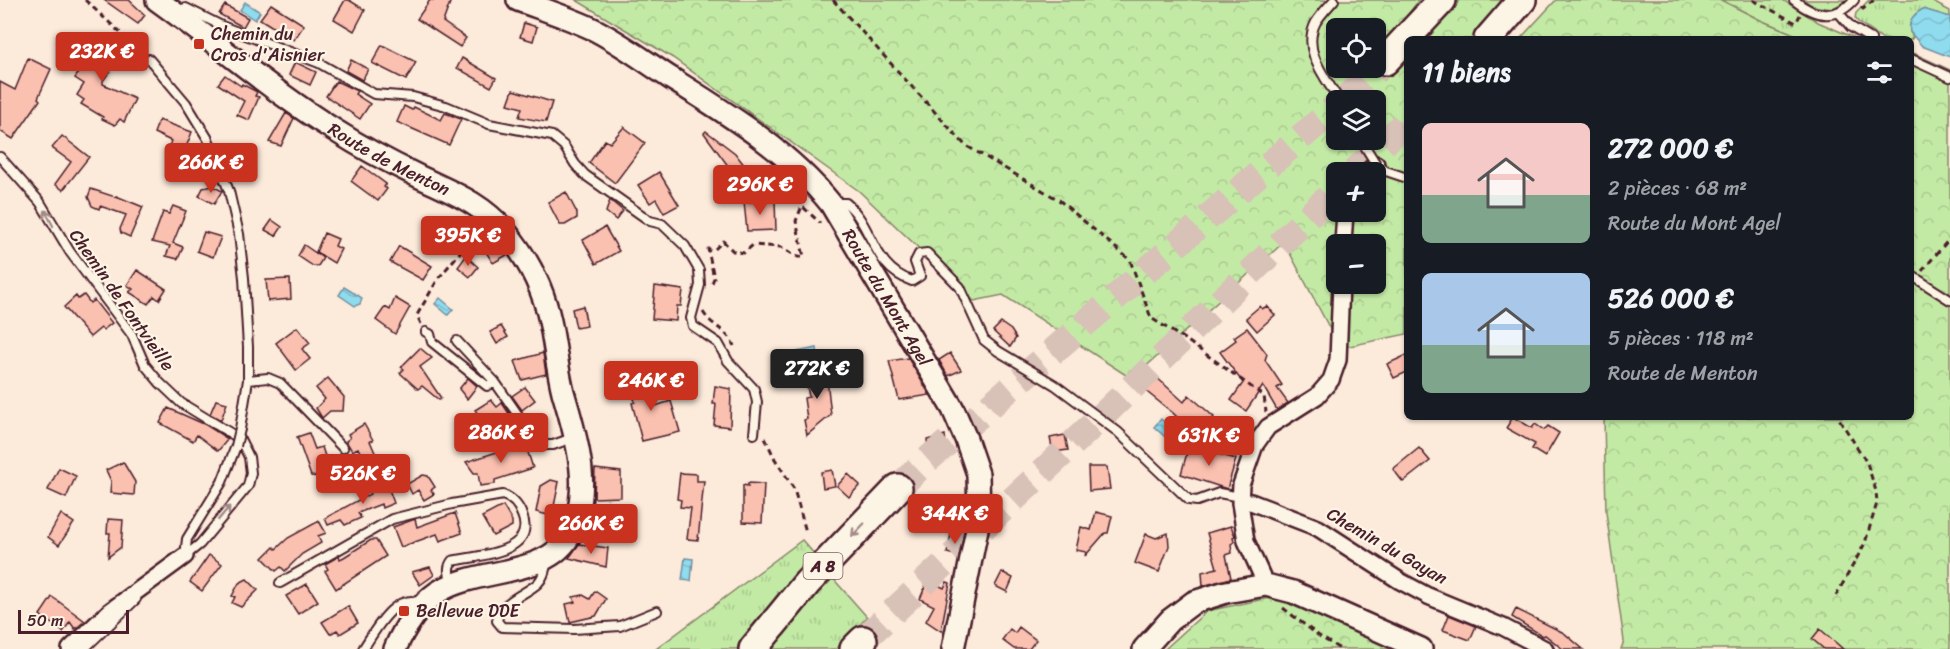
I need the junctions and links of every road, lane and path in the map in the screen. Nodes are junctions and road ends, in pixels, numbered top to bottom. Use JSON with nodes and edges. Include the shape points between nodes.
{"nodes":[{"id":1,"x":85,"y":0,"type":"edge"},
{"id":2,"x":157,"y":0,"type":"edge"},
{"id":3,"x":518,"y":0,"type":"edge"},
{"id":4,"x":832,"y":0,"type":"edge"},
{"id":5,"x":1334,"y":0,"type":"edge"},
{"id":6,"x":1442,"y":0,"type":"edge"},
{"id":7,"x":1753,"y":0,"type":"edge"},
{"id":8,"x":1794,"y":0,"type":"edge"},
{"id":9,"x":1854,"y":0,"type":"edge"},
{"id":10,"x":1521,"y":4,"type":"edge"},
{"id":11,"x":1804,"y":8,"type":"junction"},
{"id":12,"x":1839,"y":13,"type":"junction"},
{"id":13,"x":177,"y":15,"type":"junction"},
{"id":14,"x":1408,"y":36,"type":"edge"},
{"id":15,"x":1491,"y":36,"type":"edge"},
{"id":16,"x":1866,"y":36,"type":"edge"},
{"id":17,"x":1404,"y":41,"type":"edge"},
{"id":18,"x":149,"y":59,"type":"joint"},
{"id":19,"x":1386,"y":60,"type":"tunnel mouth"},
{"id":20,"x":1914,"y":60,"type":"edge"},
{"id":21,"x":1950,"y":77,"type":"edge"},
{"id":22,"x":1333,"y":90,"type":"edge"},
{"id":23,"x":0,"y":157,"type":"edge"},
{"id":24,"x":1386,"y":171,"type":"edge"},
{"id":25,"x":1404,"y":177,"type":"edge"},
{"id":26,"x":831,"y":204,"type":"junction"},
{"id":27,"x":823,"y":226,"type":"dead end"},
{"id":28,"x":505,"y":232,"type":"junction"},
{"id":29,"x":1950,"y":238,"type":"edge"},
{"id":30,"x":1914,"y":276,"type":"edge"},
{"id":31,"x":710,"y":287,"type":"dead end"},
{"id":32,"x":1341,"y":294,"type":"edge"},
{"id":33,"x":1950,"y":300,"type":"edge"},
{"id":34,"x":702,"y":310,"type":"dead end"},
{"id":35,"x":426,"y":332,"type":"joint"},
{"id":36,"x":456,"y":341,"type":"dead end"},
{"id":37,"x":736,"y":353,"type":"dead end"},
{"id":38,"x":248,"y":380,"type":"junction"},
{"id":39,"x":495,"y":382,"type":"junction"},
{"id":40,"x":1840,"y":420,"type":"edge"},
{"id":41,"x":1268,"y":427,"type":"junction"},
{"id":42,"x":766,"y":429,"type":"dead end"},
{"id":43,"x":754,"y":434,"type":"dead end"},
{"id":44,"x":576,"y":436,"type":"junction"},
{"id":45,"x":343,"y":448,"type":"dead end"},
{"id":46,"x":898,"y":488,"type":"tunnel mouth"},
{"id":47,"x":1240,"y":500,"type":"junction"},
{"id":48,"x":806,"y":532,"type":"dead end"},
{"id":49,"x":185,"y":556,"type":"junction"},
{"id":50,"x":548,"y":558,"type":"junction"},
{"id":51,"x":280,"y":583,"type":"dead end"},
{"id":52,"x":144,"y":584,"type":"junction"},
{"id":53,"x":453,"y":585,"type":"junction"},
{"id":54,"x":1266,"y":585,"type":"junction"},
{"id":55,"x":1836,"y":597,"type":"dead end"},
{"id":56,"x":424,"y":605,"type":"junction"},
{"id":57,"x":657,"y":611,"type":"dead end"},
{"id":58,"x":70,"y":649,"type":"edge"},
{"id":59,"x":84,"y":649,"type":"edge"},
{"id":60,"x":363,"y":649,"type":"edge"},
{"id":61,"x":395,"y":649,"type":"edge"},
{"id":62,"x":753,"y":649,"type":"edge"},
{"id":63,"x":952,"y":649,"type":"edge"},
{"id":64,"x":1144,"y":649,"type":"edge"},
{"id":65,"x":1340,"y":649,"type":"edge"},
{"id":66,"x":1422,"y":649,"type":"edge"},
{"id":67,"x":1545,"y":649,"type":"edge"}],
"edges":[{"from":1,"to":18,"type":"path"},
{"from":2,"to":13,"type":"street","name":"Route de Menton"},
{"from":3,"to":26,"type":"street","name":"Route du Mont Agel","via":[[593,30],[716,106],[796,168]]},
{"from":4,"to":41,"type":"path","via":[[965,146],[1059,200],[1130,260],[1151,318],[1264,396]]},
{"from":5,"to":22,"type":"lane","via":[[1316,22],[1311,39],[1312,55]]},
{"from":6,"to":14,"type":"highway"},
{"from":7,"to":11,"type":"path","via":[[1796,23]]},
{"from":8,"to":11,"type":"lane"},
{"from":9,"to":12,"type":"lane"},
{"from":10,"to":15,"type":"highway"},
{"from":11,"to":12,"type":"lane","via":[[1829,15]]},
{"from":12,"to":16,"type":"lane"},
{"from":13,"to":28,"type":"street","name":"Route de Menton","via":[[336,132],[461,195],[484,210]]},
{"from":13,"to":43,"type":"lane","via":[[186,8],[320,63],[374,94],[413,97],[489,124],[552,136],[585,175],[650,221],[662,224],[685,246],[699,270],[693,326],[718,343],[728,361],[754,389]]},
{"from":17,"to":19,"type":"highway"},
{"from":18,"to":38,"type":"lane","via":[[186,103],[208,139],[229,191],[244,278]]},
{"from":20,"to":21,"type":"lane"},
{"from":49,"to":23,"type":"lane","name":"Chemin de Fontvieille","one_way":true,"via":[[200,544],[248,486],[251,474],[246,448],[240,439],[181,403],[160,383],[145,365],[132,335],[70,252],[40,202]]},
{"from":24,"to":25,"type":"lane"},
{"from":26,"to":47,"type":"lane","via":[[846,203],[854,210],[877,251],[899,276],[912,280],[920,276],[915,262],[919,254],[927,253],[960,287],[984,340],[1055,385],[1118,432],[1189,500],[1219,493]]},
{"from":26,"to":63,"type":"street","name":"Route du Mont Agel","via":[[953,409],[978,474],[979,519]]},
{"from":27,"to":31,"type":"path","via":[[802,206],[796,221],[804,256],[798,257],[781,247],[753,245],[744,253],[733,251],[723,241],[715,249],[708,249],[714,278]]},
{"from":28,"to":35,"type":"path","via":[[495,236],[476,233],[438,279],[417,315]]},
{"from":28,"to":44,"type":"street","name":"Route de Menton","via":[[542,294]]},
{"from":29,"to":30,"type":"path"},
{"from":30,"to":33,"type":"lane"},
{"from":32,"to":41,"type":"street","via":[[1338,360],[1331,380],[1317,396]]},
{"from":34,"to":37,"type":"path","via":[[727,333]]},
{"from":35,"to":39,"type":"lane","via":[[432,342],[487,386]]},
{"from":36,"to":39,"type":"lane"},
{"from":38,"to":45,"type":"lane","via":[[268,378],[280,383]]},
{"from":38,"to":49,"type":"lane","bridge":true,"via":[[236,446],[222,482],[187,539]]},
{"from":39,"to":44,"type":"lane","via":[[543,445]]},
{"from":40,"to":55,"type":"path","via":[[1867,463],[1877,503],[1865,543]]},
{"from":41,"to":47,"type":"street","via":[[1255,445]]},
{"from":42,"to":48,"type":"path","via":[[765,439],[794,489]]},
{"from":44,"to":50,"type":"street","name":"Route de Menton","via":[[582,483],[577,514],[563,546]]},
{"from":46,"to":62,"type":"highway","number":"A 8","one_way":true,"via":[[807,583]]},
{"from":47,"to":54,"type":"street","via":[[1246,541]]},
{"from":47,"to":67,"type":"street","name":"Chemin du Gayan","via":[[1318,528],[1428,596]]},
{"from":49,"to":52,"type":"street"},
{"from":50,"to":53,"type":"street","name":"Route de Menton"},
{"from":50,"to":57,"type":"lane","via":[[538,582],[498,615],[502,627],[620,626]]},
{"from":51,"to":53,"type":"lane","via":[[392,519],[463,502],[503,495],[511,498],[524,524],[518,542],[504,550],[452,561],[448,571]]},
{"from":52,"to":58,"type":"street"},
{"from":52,"to":59,"type":"lane","via":[[134,601]]},
{"from":53,"to":56,"type":"street","name":"Route de Menton"},
{"from":54,"to":64,"type":"street","via":[[1194,602],[1170,620]]},
{"from":54,"to":65,"type":"path","via":[[1272,600]]},
{"from":54,"to":66,"type":"street","via":[[1293,592]]},
{"from":56,"to":60,"type":"lane","via":[[411,600],[401,603],[379,624]]},
{"from":56,"to":61,"type":"street","name":"Route de Menton"}]}
